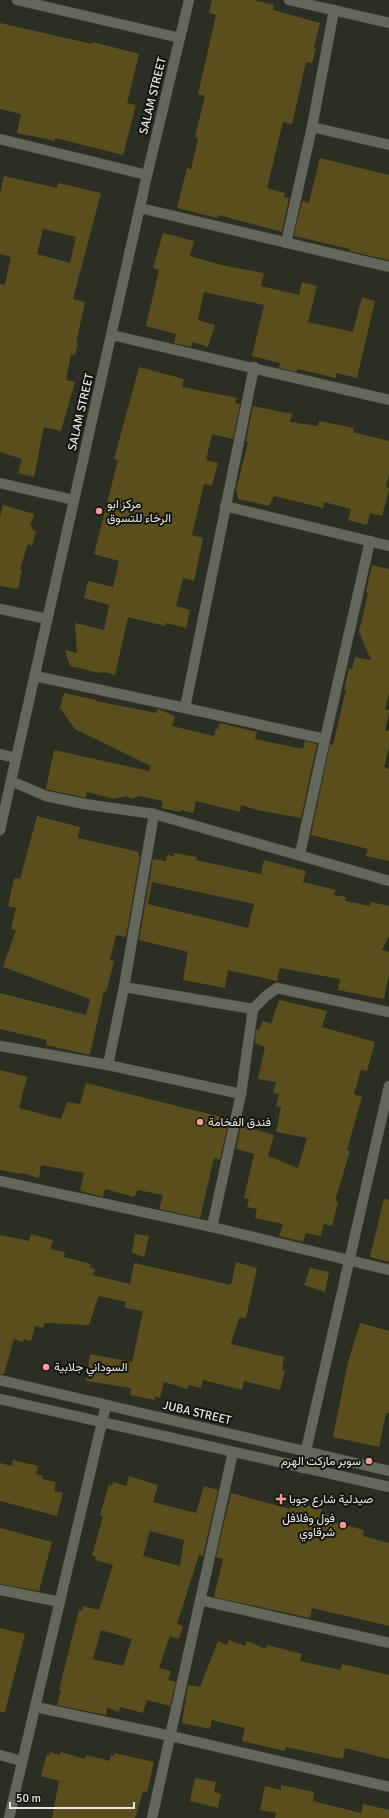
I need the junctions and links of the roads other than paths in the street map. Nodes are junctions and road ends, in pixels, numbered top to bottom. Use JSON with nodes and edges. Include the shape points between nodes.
{"nodes":[{"id":1,"x":17,"y":0,"type":"edge"},
{"id":2,"x":189,"y":0,"type":"edge"},
{"id":3,"x":289,"y":0,"type":"edge"},
{"id":4,"x":31,"y":1,"type":"edge"},
{"id":5,"x":334,"y":10,"type":"junction"},
{"id":6,"x":389,"y":23,"type":"edge"},
{"id":7,"x":180,"y":38,"type":"junction"},
{"id":8,"x":312,"y":127,"type":"junction"},
{"id":9,"x":0,"y":139,"type":"edge"},
{"id":10,"x":389,"y":145,"type":"edge"},
{"id":11,"x":147,"y":175,"type":"junction"},
{"id":12,"x":140,"y":208,"type":"junction"},
{"id":13,"x":286,"y":243,"type":"junction"},
{"id":14,"x":389,"y":267,"type":"edge"},
{"id":15,"x":112,"y":335,"type":"junction"},
{"id":16,"x":254,"y":367,"type":"junction"},
{"id":17,"x":389,"y":400,"type":"edge"},
{"id":18,"x":0,"y":483,"type":"edge"},
{"id":19,"x":74,"y":500,"type":"junction"},
{"id":20,"x":225,"y":506,"type":"junction"},
{"id":21,"x":370,"y":541,"type":"junction"},
{"id":22,"x":389,"y":546,"type":"edge"},
{"id":23,"x":0,"y":609,"type":"edge"},
{"id":24,"x":47,"y":619,"type":"junction"},
{"id":25,"x":35,"y":676,"type":"junction"},
{"id":26,"x":185,"y":708,"type":"junction"},
{"id":27,"x":325,"y":739,"type":"junction"},
{"id":28,"x":0,"y":754,"type":"edge"},
{"id":29,"x":16,"y":758,"type":"junction"},
{"id":30,"x":11,"y":781,"type":"junction"},
{"id":31,"x":154,"y":814,"type":"junction"},
{"id":32,"x":0,"y":830,"type":"edge"},
{"id":33,"x":300,"y":854,"type":"junction"},
{"id":34,"x":389,"y":881,"type":"edge"},
{"id":35,"x":124,"y":987,"type":"junction"},
{"id":36,"x":253,"y":1010,"type":"junction"},
{"id":37,"x":389,"y":1012,"type":"edge"},
{"id":38,"x":0,"y":1046,"type":"edge"},
{"id":39,"x":108,"y":1065,"type":"junction"},
{"id":40,"x":389,"y":1086,"type":"edge"},
{"id":41,"x":241,"y":1094,"type":"junction"},
{"id":42,"x":0,"y":1181,"type":"edge"},
{"id":43,"x":212,"y":1227,"type":"junction"},
{"id":44,"x":349,"y":1261,"type":"junction"},
{"id":45,"x":389,"y":1270,"type":"edge"},
{"id":46,"x":0,"y":1380,"type":"edge"},
{"id":47,"x":0,"y":1399,"type":"edge"},
{"id":48,"x":106,"y":1405,"type":"junction"},
{"id":49,"x":102,"y":1423,"type":"junction"},
{"id":50,"x":233,"y":1452,"type":"junction"},
{"id":51,"x":306,"y":1452,"type":"junction"},
{"id":52,"x":302,"y":1468,"type":"junction"},
{"id":53,"x":389,"y":1471,"type":"edge"},
{"id":54,"x":389,"y":1487,"type":"edge"},
{"id":55,"x":0,"y":1590,"type":"edge"},
{"id":56,"x":200,"y":1600,"type":"junction"},
{"id":57,"x":60,"y":1602,"type":"junction"},
{"id":58,"x":389,"y":1643,"type":"edge"},
{"id":59,"x":36,"y":1707,"type":"junction"},
{"id":60,"x":171,"y":1736,"type":"junction"},
{"id":61,"x":0,"y":1756,"type":"edge"},
{"id":62,"x":22,"y":1761,"type":"junction"},
{"id":63,"x":389,"y":1787,"type":"edge"},
{"id":64,"x":10,"y":1818,"type":"edge"},
{"id":65,"x":152,"y":1818,"type":"edge"}],
"edges":[{"from":1,"to":4,"type":"street"},
{"from":2,"to":7,"type":"street","name":"SALAM STREET"},
{"from":3,"to":5,"type":"street"},
{"from":4,"to":7,"type":"street"},
{"from":5,"to":6,"type":"street"},
{"from":5,"to":8,"type":"street"},
{"from":7,"to":11,"type":"street","name":"SALAM STREET"},
{"from":8,"to":10,"type":"street"},
{"from":8,"to":13,"type":"street"},
{"from":9,"to":11,"type":"street"},
{"from":11,"to":12,"type":"street","name":"SALAM STREET"},
{"from":12,"to":13,"type":"street"},
{"from":12,"to":15,"type":"street","name":"SALAM STREET"},
{"from":13,"to":14,"type":"street"},
{"from":15,"to":16,"type":"street"},
{"from":15,"to":19,"type":"street","name":"SALAM STREET"},
{"from":16,"to":17,"type":"street"},
{"from":16,"to":20,"type":"street"},
{"from":18,"to":19,"type":"street"},
{"from":19,"to":24,"type":"street","name":"SALAM STREET"},
{"from":20,"to":21,"type":"street"},
{"from":20,"to":26,"type":"street"},
{"from":21,"to":22,"type":"street"},
{"from":21,"to":27,"type":"street"},
{"from":23,"to":24,"type":"street"},
{"from":24,"to":25,"type":"street","name":"SALAM STREET"},
{"from":25,"to":26,"type":"street"},
{"from":25,"to":29,"type":"street","name":"SALAM STREET"},
{"from":26,"to":27,"type":"street"},
{"from":27,"to":33,"type":"street"},
{"from":28,"to":29,"type":"street"},
{"from":29,"to":30,"type":"street","name":"SALAM STREET"},
{"from":30,"to":31,"type":"street","via":[[46,796]]},
{"from":30,"to":32,"type":"street","name":"SALAM STREET"},
{"from":31,"to":33,"type":"street"},
{"from":31,"to":35,"type":"street"},
{"from":33,"to":34,"type":"street"},
{"from":35,"to":36,"type":"street"},
{"from":35,"to":39,"type":"street"},
{"from":36,"to":37,"type":"street","via":[[277,988]]},
{"from":36,"to":41,"type":"street"},
{"from":38,"to":39,"type":"street"},
{"from":39,"to":41,"type":"street"},
{"from":40,"to":44,"type":"street"},
{"from":41,"to":43,"type":"street"},
{"from":42,"to":43,"type":"street"},
{"from":43,"to":44,"type":"street"},
{"from":44,"to":45,"type":"street"},
{"from":44,"to":51,"type":"street"},
{"from":46,"to":48,"type":"street","name":"JUBA STREET"},
{"from":47,"to":49,"type":"street"},
{"from":48,"to":49,"type":"street"},
{"from":48,"to":51,"type":"street","name":"JUBA STREET"},
{"from":49,"to":50,"type":"street"},
{"from":49,"to":57,"type":"street"},
{"from":50,"to":52,"type":"street"},
{"from":50,"to":56,"type":"street"},
{"from":51,"to":52,"type":"street"},
{"from":51,"to":53,"type":"street","name":"JUBA STREET"},
{"from":52,"to":54,"type":"street"},
{"from":55,"to":57,"type":"street"},
{"from":56,"to":58,"type":"street"},
{"from":56,"to":60,"type":"street"},
{"from":57,"to":59,"type":"street"},
{"from":59,"to":60,"type":"street"},
{"from":59,"to":62,"type":"street"},
{"from":60,"to":63,"type":"street"},
{"from":60,"to":65,"type":"street"},
{"from":61,"to":62,"type":"street"},
{"from":62,"to":64,"type":"street"}]}
